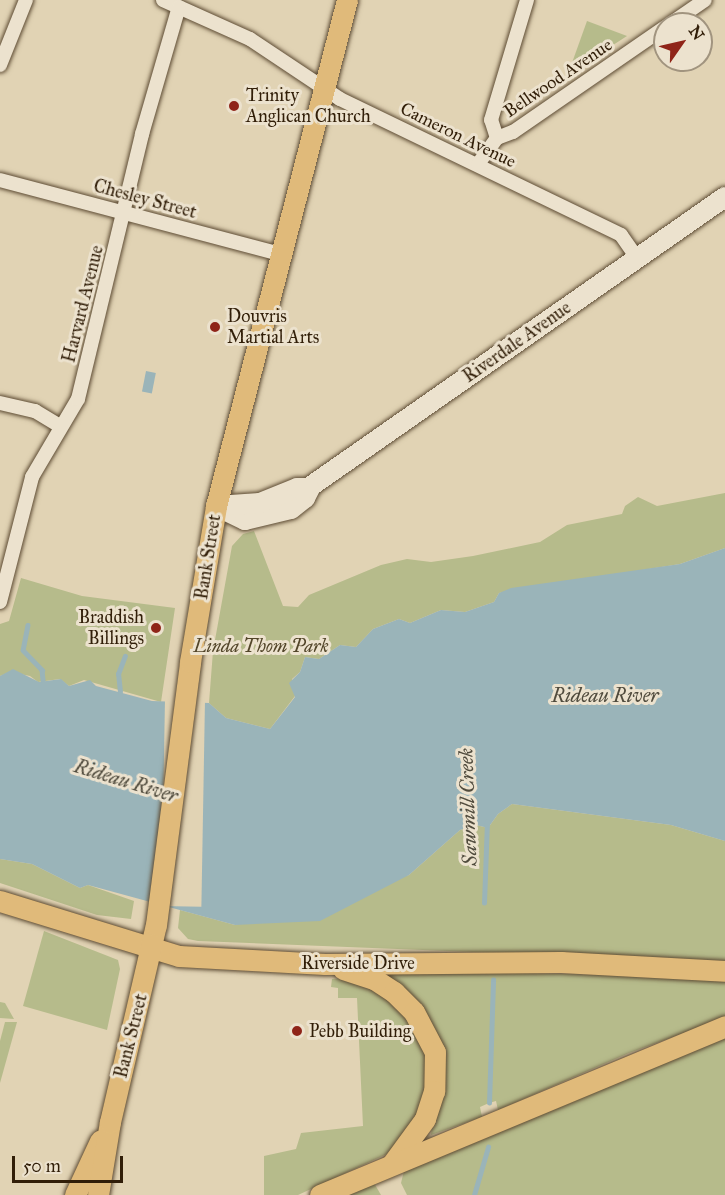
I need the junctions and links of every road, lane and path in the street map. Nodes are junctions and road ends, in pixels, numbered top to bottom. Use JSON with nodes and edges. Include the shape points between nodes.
{"nodes":[{"id":1,"x":26,"y":0,"type":"edge"},
{"id":2,"x":163,"y":0,"type":"edge"},
{"id":3,"x":347,"y":0,"type":"edge"},
{"id":4,"x":527,"y":0,"type":"edge"},
{"id":5,"x":705,"y":0,"type":"edge"},
{"id":6,"x":179,"y":7,"type":"junction"},
{"id":7,"x":688,"y":12,"type":"edge"},
{"id":8,"x":653,"y":35,"type":"edge"},
{"id":9,"x":0,"y":65,"type":"edge"},
{"id":10,"x":322,"y":88,"type":"junction"},
{"id":11,"x":497,"y":138,"type":"junction"},
{"id":12,"x":478,"y":164,"type":"junction"},
{"id":13,"x":0,"y":180,"type":"edge"},
{"id":14,"x":725,"y":197,"type":"edge"},
{"id":15,"x":125,"y":212,"type":"junction"},
{"id":16,"x":280,"y":254,"type":"junction"},
{"id":17,"x":637,"y":258,"type":"junction"},
{"id":18,"x":0,"y":403,"type":"edge"},
{"id":19,"x":60,"y":426,"type":"junction"},
{"id":20,"x":216,"y":506,"type":"junction"},
{"id":21,"x":0,"y":602,"type":"edge"},
{"id":22,"x":0,"y":901,"type":"edge"},
{"id":23,"x":151,"y":951,"type":"junction"},
{"id":24,"x":325,"y":964,"type":"junction"},
{"id":25,"x":725,"y":972,"type":"edge"},
{"id":26,"x":725,"y":1026,"type":"edge"},
{"id":27,"x":110,"y":1122,"type":"junction"},
{"id":28,"x":392,"y":1164,"type":"junction"},
{"id":29,"x":75,"y":1195,"type":"edge"},
{"id":30,"x":99,"y":1195,"type":"edge"},
{"id":31,"x":320,"y":1195,"type":"edge"}],
"edges":[{"from":1,"to":9,"type":"street"},
{"from":2,"to":6,"type":"street","name":"Cameron Avenue"},
{"from":3,"to":10,"type":"main road","name":"Bank Street"},
{"from":4,"to":11,"type":"street","via":[[491,120]]},
{"from":5,"to":7,"type":"street"},
{"from":6,"to":10,"type":"street","name":"Cameron Avenue","via":[[250,39]]},
{"from":6,"to":15,"type":"street","name":"Harvard Avenue","via":[[142,134]]},
{"from":8,"to":11,"type":"street","name":"Bellwood Avenue","via":[[513,132]]},
{"from":10,"to":12,"type":"street","name":"Cameron Avenue"},
{"from":10,"to":16,"type":"main road","name":"Bank Street"},
{"from":11,"to":12,"type":"street","name":"Bellwood Avenue"},
{"from":12,"to":17,"type":"street","name":"Cameron Avenue","via":[[621,235]]},
{"from":13,"to":15,"type":"street","name":"Chesley Street"},
{"from":14,"to":17,"type":"street","name":"Riverdale Avenue"},
{"from":15,"to":16,"type":"street","name":"Chesley Street"},
{"from":15,"to":19,"type":"street","name":"Harvard Avenue","via":[[78,399]]},
{"from":16,"to":20,"type":"main road","name":"Bank Street"},
{"from":17,"to":20,"type":"street","name":"Riverdale Avenue","via":[[309,488],[305,498],[291,509],[264,517],[236,518]]},
{"from":18,"to":19,"type":"street","via":[[35,411]]},
{"from":19,"to":21,"type":"street","name":"Harvard Avenue","via":[[32,477]]},
{"from":20,"to":23,"type":"main road","name":"Bank Street","via":[[190,662]]},
{"from":22,"to":23,"type":"main road","name":"Riverside Drive"},
{"from":23,"to":24,"type":"main road","name":"Riverside Drive"},
{"from":23,"to":27,"type":"main road","name":"Bank Street"},
{"from":24,"to":25,"type":"main road","name":"Riverside Drive","via":[[561,962]]},
{"from":24,"to":28,"type":"main road","via":[[374,979],[393,992],[414,1012],[435,1052],[434,1091],[425,1119]]},
{"from":26,"to":28,"type":"main road"},
{"from":27,"to":29,"type":"main road","name":"Bank Street"},
{"from":27,"to":30,"type":"main road","name":"Bank Street"},
{"from":28,"to":31,"type":"main road"}]}
